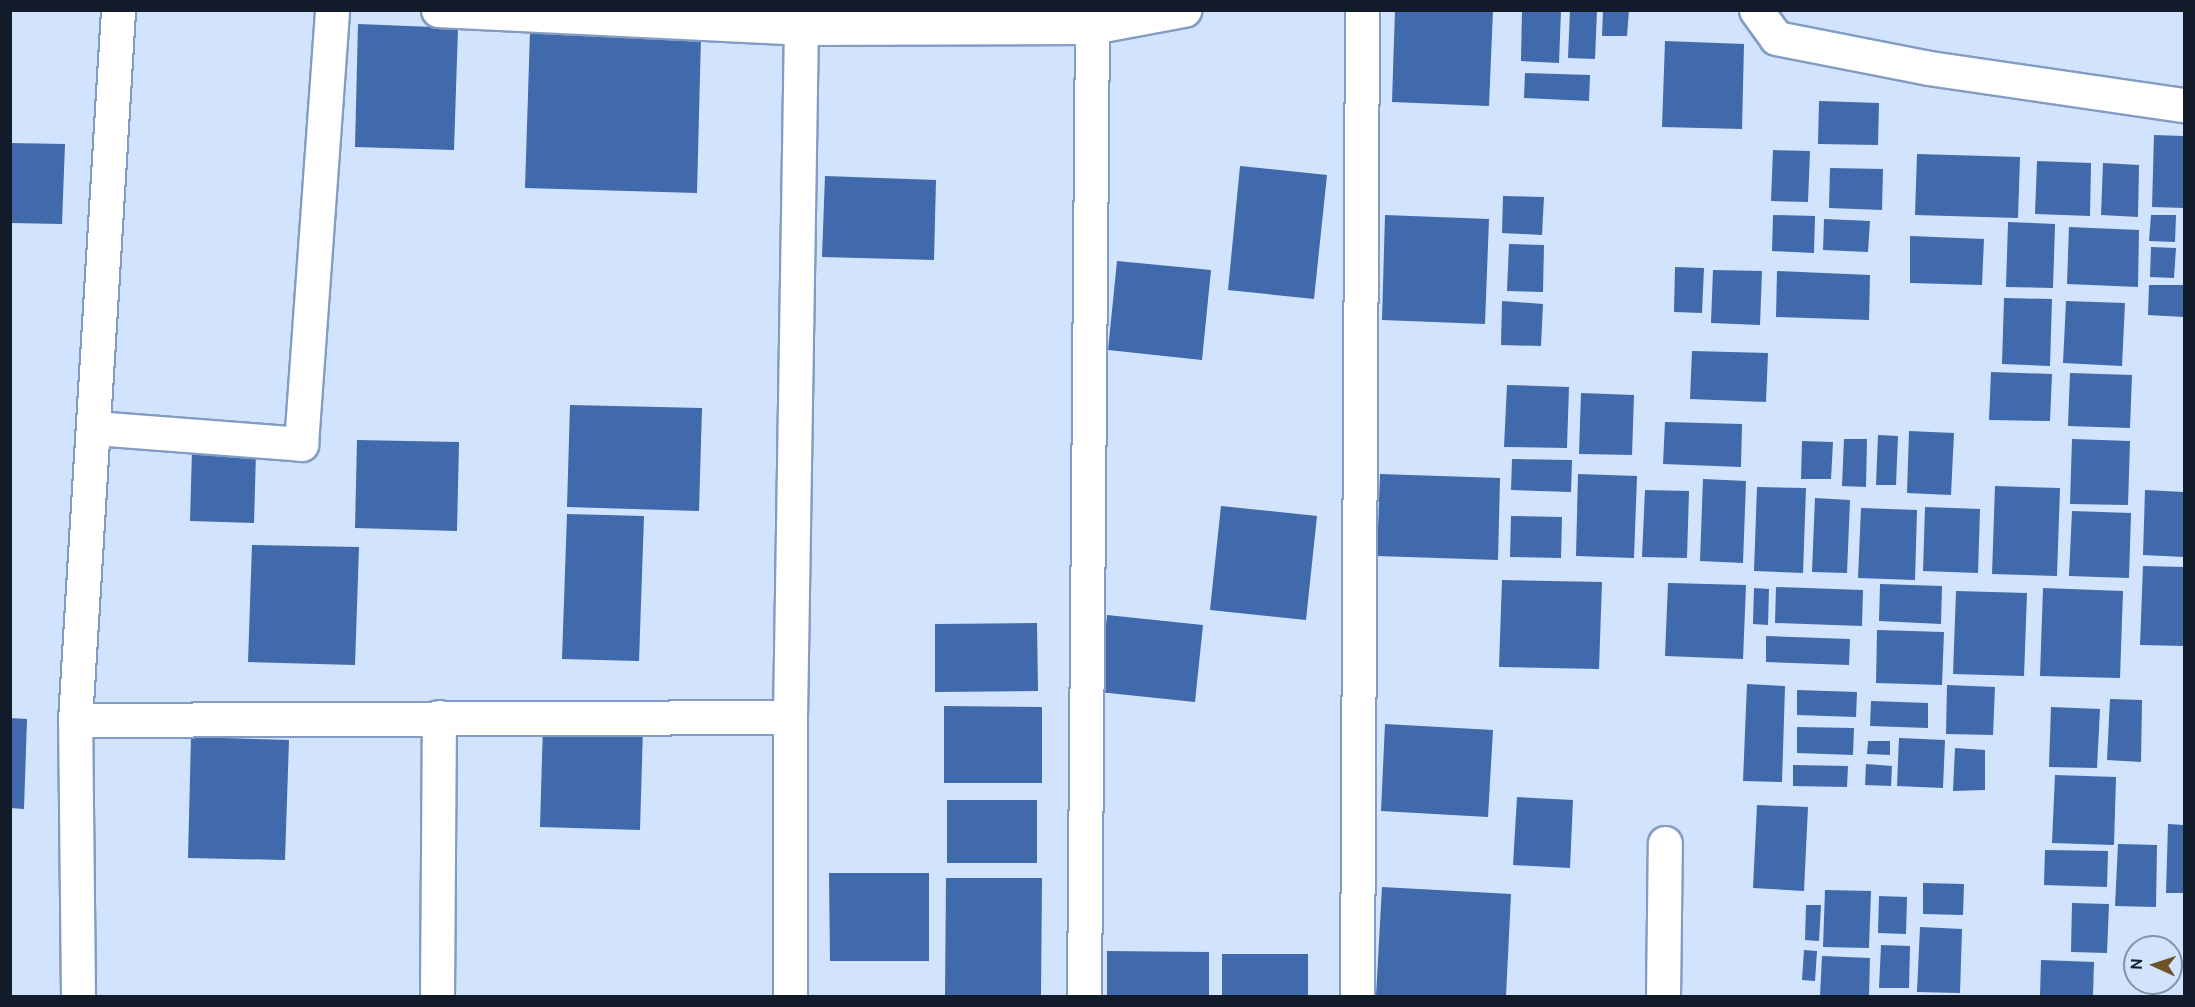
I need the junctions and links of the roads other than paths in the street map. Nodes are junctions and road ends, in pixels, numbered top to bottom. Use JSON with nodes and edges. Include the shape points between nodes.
{"nodes":[{"id":1,"x":118,"y":10,"type":"edge"},
{"id":2,"x":332,"y":10,"type":"edge"},
{"id":3,"x":438,"y":10,"type":"edge"},
{"id":4,"x":1184,"y":10,"type":"edge"},
{"id":5,"x":1362,"y":10,"type":"edge"},
{"id":6,"x":1756,"y":10,"type":"edge"},
{"id":7,"x":1092,"y":27,"type":"junction"},
{"id":8,"x":801,"y":28,"type":"junction"},
{"id":9,"x":2184,"y":105,"type":"edge"},
{"id":10,"x":94,"y":428,"type":"junction"},
{"id":11,"x":439,"y":717,"type":"junction"},
{"id":12,"x":790,"y":717,"type":"junction"},
{"id":13,"x":75,"y":720,"type":"junction"},
{"id":14,"x":1665,"y":843,"type":"dead end"},
{"id":15,"x":78,"y":996,"type":"edge"},
{"id":16,"x":437,"y":996,"type":"edge"},
{"id":17,"x":790,"y":996,"type":"edge"},
{"id":18,"x":1084,"y":996,"type":"edge"},
{"id":19,"x":1357,"y":996,"type":"edge"},
{"id":20,"x":1663,"y":996,"type":"edge"}],
"edges":[{"from":1,"to":10,"type":"street"},
{"from":2,"to":10,"type":"street","via":[[301,444]]},
{"from":3,"to":8,"type":"street"},
{"from":4,"to":7,"type":"street"},
{"from":5,"to":19,"type":"street"},
{"from":6,"to":9,"type":"street","via":[[1776,38],[1929,68]]},
{"from":7,"to":8,"type":"street"},
{"from":7,"to":18,"type":"street"},
{"from":8,"to":12,"type":"street"},
{"from":10,"to":13,"type":"street"},
{"from":11,"to":12,"type":"street"},
{"from":11,"to":13,"type":"street"},
{"from":11,"to":16,"type":"street"},
{"from":12,"to":17,"type":"street"},
{"from":13,"to":15,"type":"street"},
{"from":14,"to":20,"type":"street"}]}
